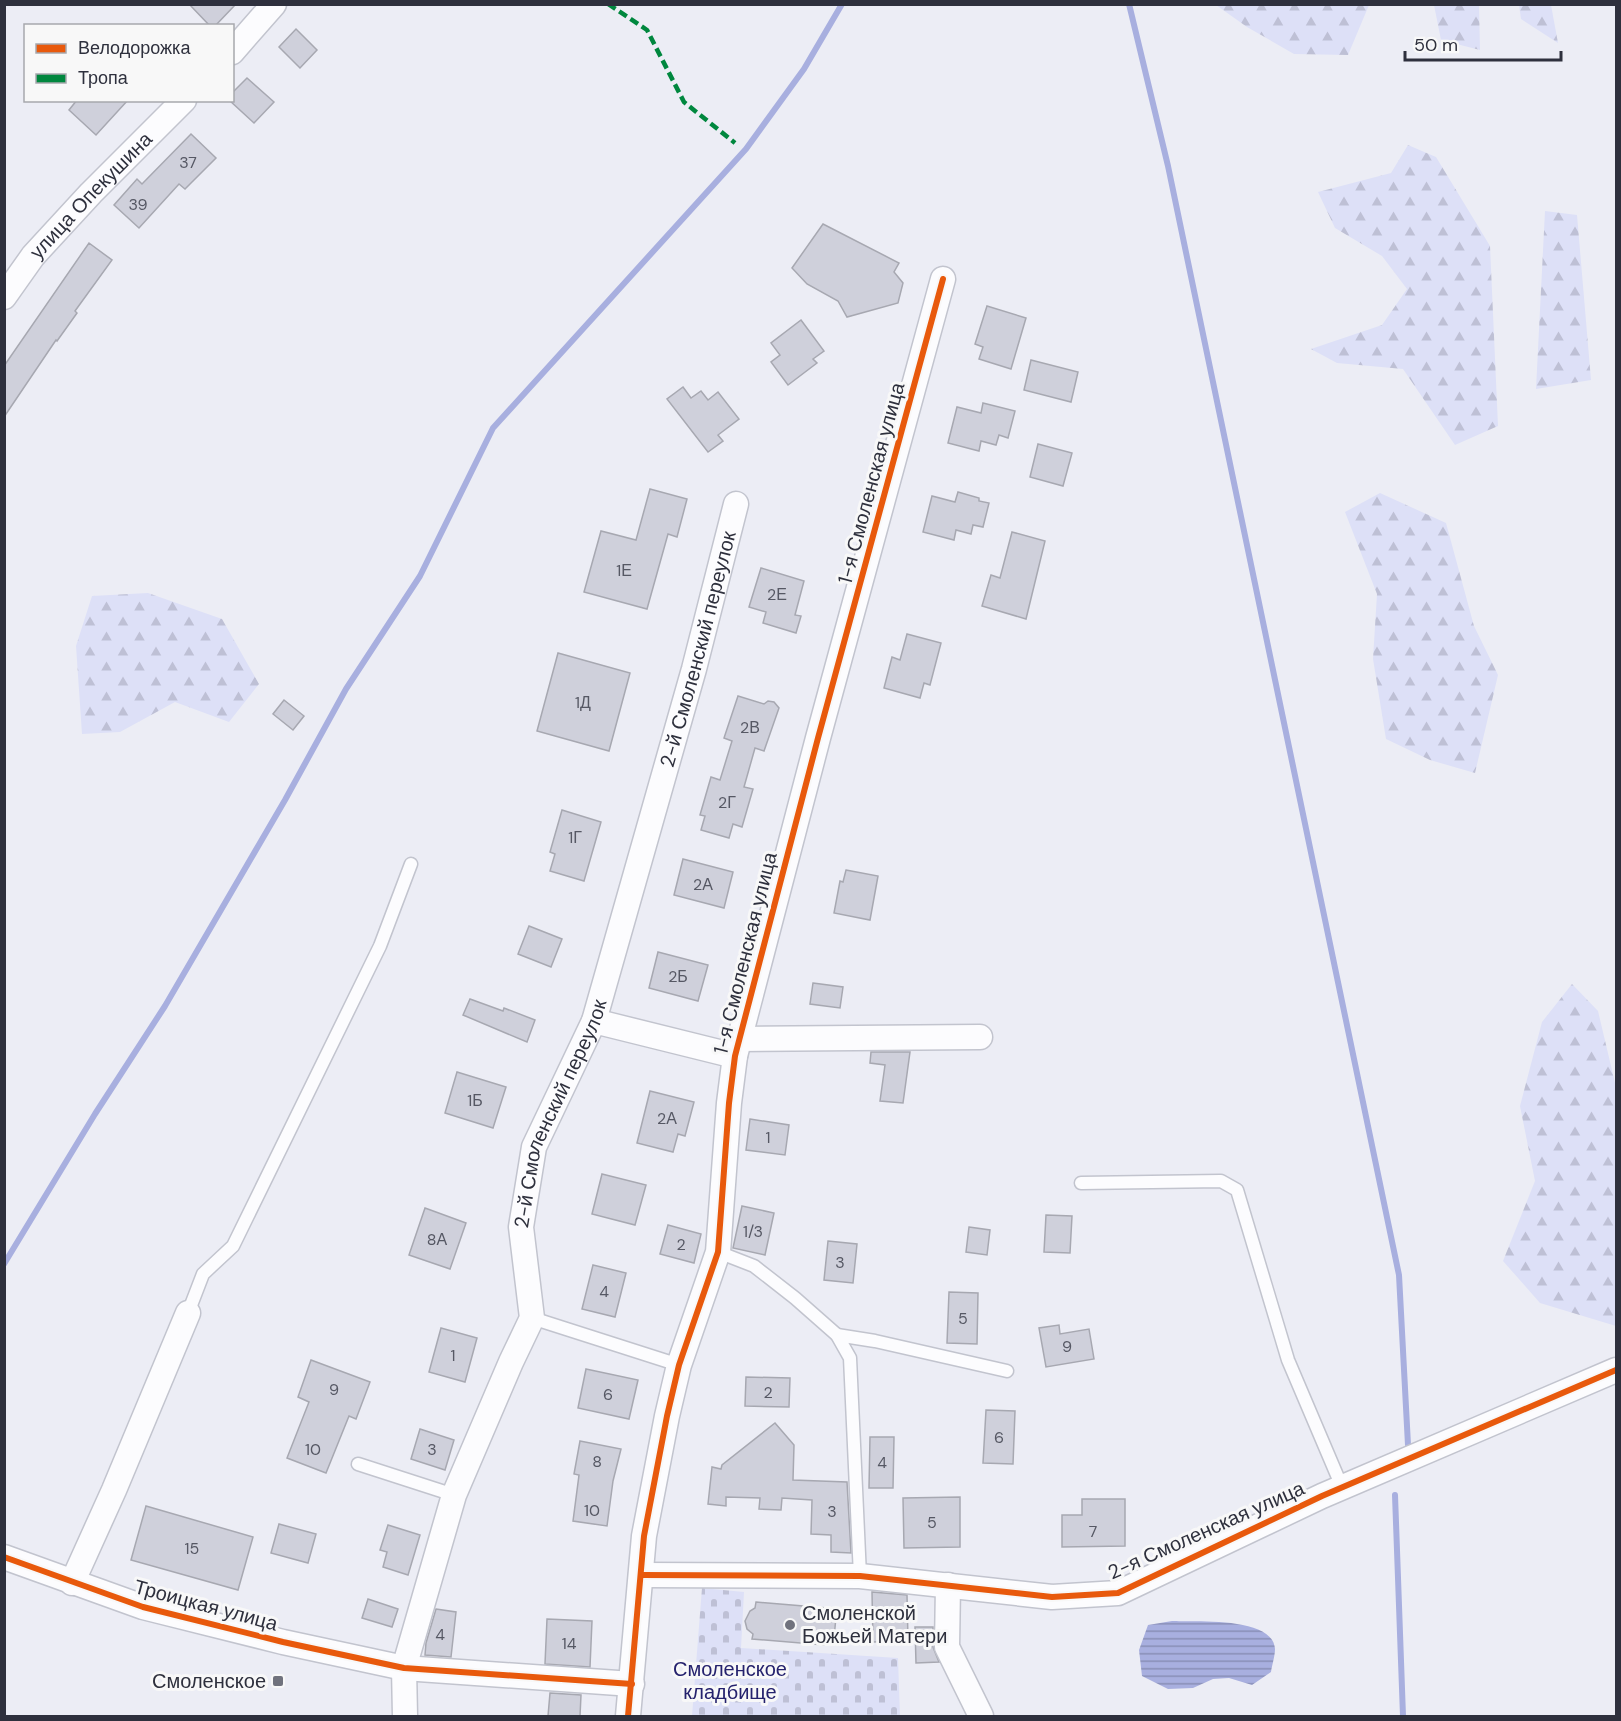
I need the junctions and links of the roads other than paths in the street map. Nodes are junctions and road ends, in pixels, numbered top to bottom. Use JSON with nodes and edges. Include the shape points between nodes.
{"nodes":[{"id":1,"x":274,"y":4,"type":"edge"},
{"id":2,"x":234,"y":50,"type":"edge"},
{"id":3,"x":182,"y":102,"type":"edge"},
{"id":4,"x":944,"y":279,"type":"dead end"},
{"id":5,"x":4,"y":297,"type":"edge"},
{"id":6,"x":736,"y":504,"type":"dead end"},
{"id":7,"x":411,"y":864,"type":"dead end"},
{"id":8,"x":594,"y":1021,"type":"junction"},
{"id":9,"x":980,"y":1037,"type":"dead end"},
{"id":10,"x":737,"y":1047,"type":"junction"},
{"id":11,"x":1081,"y":1183,"type":"dead end"},
{"id":12,"x":718,"y":1252,"type":"junction"},
{"id":13,"x":188,"y":1313,"type":"joint"},
{"id":14,"x":532,"y":1318,"type":"junction"},
{"id":15,"x":837,"y":1335,"type":"junction"},
{"id":16,"x":680,"y":1365,"type":"junction"},
{"id":17,"x":1617,"y":1370,"type":"edge"},
{"id":18,"x":1007,"y":1371,"type":"dead end"},
{"id":19,"x":358,"y":1464,"type":"dead end"},
{"id":20,"x":1342,"y":1487,"type":"junction"},
{"id":21,"x":454,"y":1495,"type":"junction"},
{"id":22,"x":4,"y":1557,"type":"edge"},
{"id":23,"x":641,"y":1575,"type":"junction"},
{"id":24,"x":860,"y":1576,"type":"junction"},
{"id":25,"x":72,"y":1583,"type":"junction"},
{"id":26,"x":948,"y":1585,"type":"junction"},
{"id":27,"x":404,"y":1668,"type":"junction"},
{"id":28,"x":632,"y":1684,"type":"junction"},
{"id":29,"x":405,"y":1716,"type":"edge"},
{"id":30,"x":628,"y":1716,"type":"edge"},
{"id":31,"x":981,"y":1716,"type":"edge"}],
"edges":[{"from":1,"to":2,"type":"street"},
{"from":3,"to":5,"type":"street","name":"улица Опекушина","via":[[33,256]]},
{"from":4,"to":10,"type":"street","name":"1-я Смоленская улица"},
{"from":6,"to":8,"type":"street","name":"2-й Смоленский переулок","via":[[694,669]]},
{"from":7,"to":13,"type":"lane","via":[[380,946],[233,1246],[203,1274]]},
{"from":8,"to":10,"type":"street"},
{"from":8,"to":14,"type":"street","name":"2-й Смоленский переулок","via":[[534,1147],[521,1227]]},
{"from":9,"to":10,"type":"street"},
{"from":10,"to":12,"type":"street","name":"1-я Смоленская улица"},
{"from":11,"to":20,"type":"lane","via":[[1221,1181],[1237,1190],[1288,1360]]},
{"from":12,"to":15,"type":"lane","via":[[754,1266]]},
{"from":12,"to":16,"type":"street","name":"1-я Смоленская улица"},
{"from":13,"to":25,"type":"street"},
{"from":14,"to":16,"type":"lane"},
{"from":14,"to":21,"type":"street"},
{"from":15,"to":18,"type":"lane"},
{"from":15,"to":24,"type":"lane","via":[[850,1358]]},
{"from":16,"to":23,"type":"street","name":"1-я Смоленская улица","via":[[644,1536]]},
{"from":17,"to":20,"type":"street","name":"2-я Смоленская улица"},
{"from":19,"to":21,"type":"lane"},
{"from":20,"to":26,"type":"street","name":"2-я Смоленская улица","via":[[1118,1593],[1052,1597]]},
{"from":21,"to":27,"type":"street"},
{"from":22,"to":25,"type":"street","name":"Троицкая улица"},
{"from":23,"to":24,"type":"street","name":"2-я Смоленская улица"},
{"from":23,"to":28,"type":"street","name":"1-я Смоленская улица"},
{"from":24,"to":26,"type":"street","name":"2-я Смоленская улица"},
{"from":25,"to":27,"type":"street","name":"Троицкая улица","via":[[143,1607]]},
{"from":26,"to":31,"type":"street","via":[[947,1647]]},
{"from":27,"to":28,"type":"street"},
{"from":27,"to":29,"type":"street"},
{"from":28,"to":30,"type":"street","name":"1-я Смоленская улица"}]}
